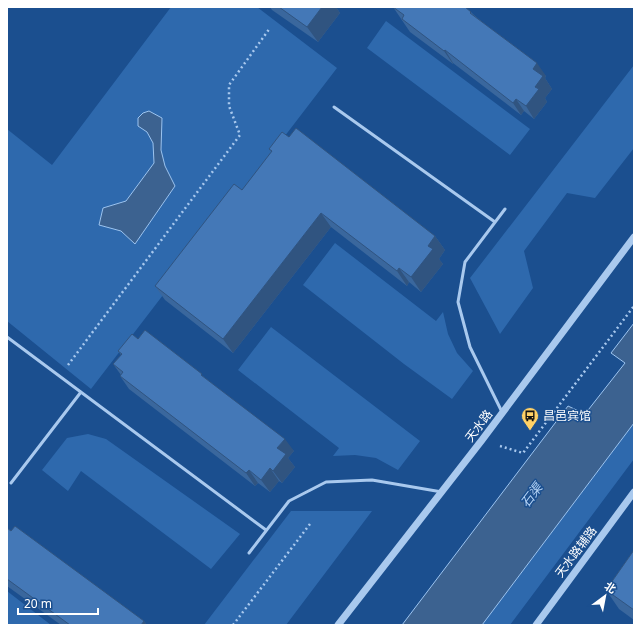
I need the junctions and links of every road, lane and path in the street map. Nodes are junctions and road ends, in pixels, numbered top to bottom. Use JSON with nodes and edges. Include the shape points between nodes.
{"nodes":[{"id":1,"x":270,"y":28,"type":"dead end"},
{"id":2,"x":334,"y":107,"type":"dead end"},
{"id":3,"x":505,"y":209,"type":"dead end"},
{"id":4,"x":495,"y":222,"type":"junction"},
{"id":5,"x":634,"y":237,"type":"edge"},
{"id":6,"x":634,"y":306,"type":"edge"},
{"id":7,"x":7,"y":337,"type":"edge"},
{"id":8,"x":60,"y":376,"type":"junction"},
{"id":9,"x":81,"y":392,"type":"junction"},
{"id":10,"x":502,"y":412,"type":"junction"},
{"id":11,"x":482,"y":440,"type":"junction"},
{"id":12,"x":11,"y":483,"type":"dead end"},
{"id":13,"x":442,"y":492,"type":"junction"},
{"id":14,"x":633,"y":496,"type":"edge"},
{"id":15,"x":310,"y":524,"type":"dead end"},
{"id":16,"x":266,"y":530,"type":"junction"},
{"id":17,"x":249,"y":553,"type":"dead end"},
{"id":18,"x":233,"y":625,"type":"edge"},
{"id":19,"x":338,"y":625,"type":"edge"},
{"id":20,"x":536,"y":625,"type":"edge"}],
"edges":[{"from":1,"to":8,"type":"path","via":[[229,85],[229,106],[240,135]]},
{"from":2,"to":4,"type":"lane"},
{"from":3,"to":4,"type":"lane"},
{"from":4,"to":10,"type":"lane","via":[[466,262],[458,302],[470,346]]},
{"from":5,"to":10,"type":"street","name":"天水路"},
{"from":6,"to":11,"type":"path","via":[[523,453]]},
{"from":7,"to":8,"type":"lane"},
{"from":8,"to":9,"type":"lane"},
{"from":9,"to":12,"type":"lane"},
{"from":9,"to":16,"type":"lane"},
{"from":10,"to":11,"type":"street","name":"天水路"},
{"from":11,"to":13,"type":"street","name":"天水路"},
{"from":13,"to":16,"type":"lane","via":[[372,480],[326,482],[289,501]]},
{"from":13,"to":19,"type":"street","name":"天水路"},
{"from":14,"to":20,"type":"street","name":"天水路辅路"},
{"from":15,"to":18,"type":"path"},
{"from":16,"to":17,"type":"lane"}]}
